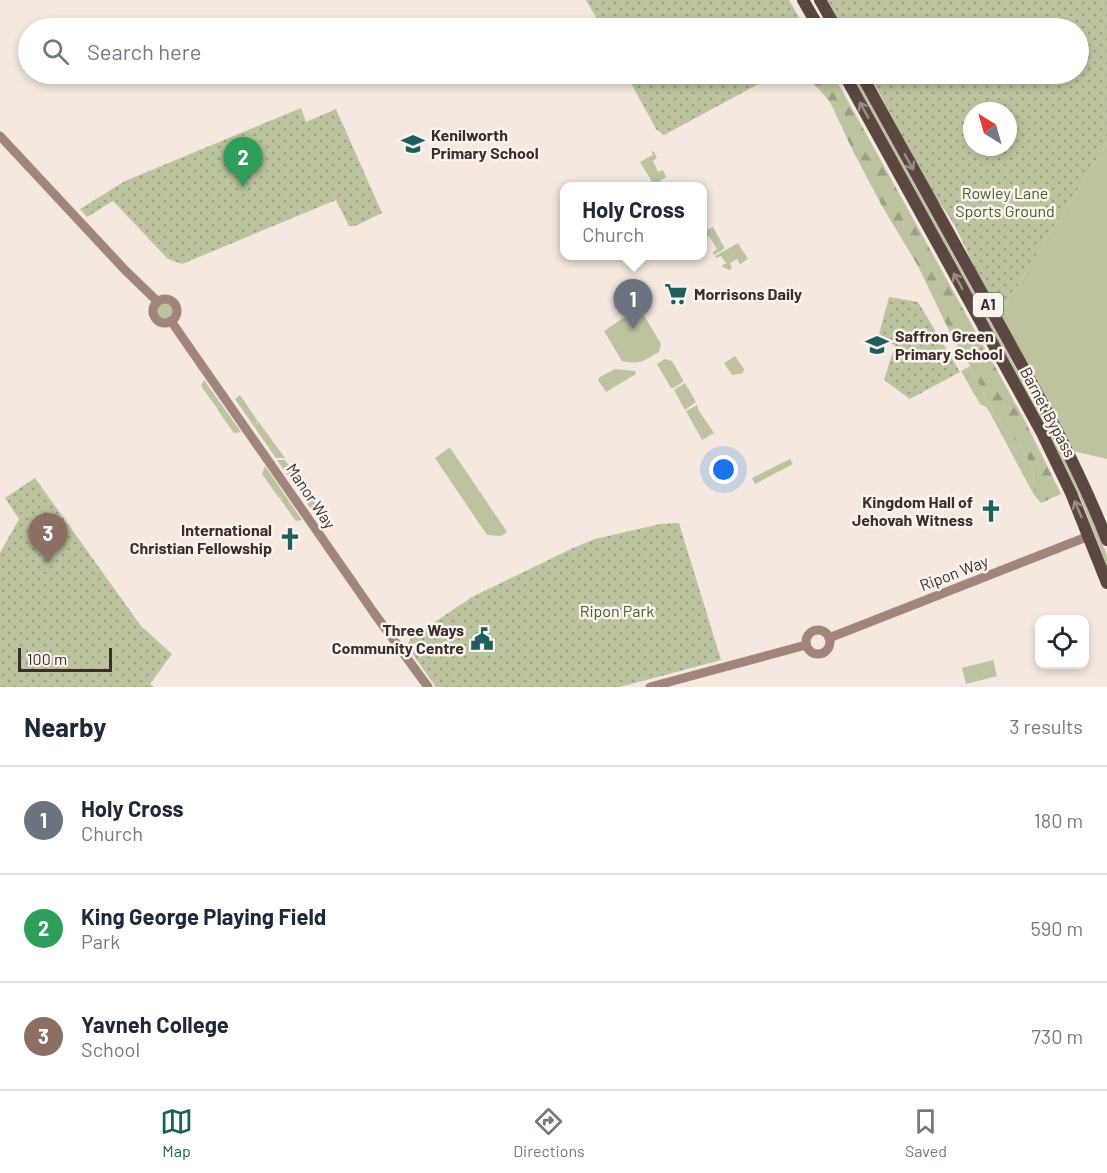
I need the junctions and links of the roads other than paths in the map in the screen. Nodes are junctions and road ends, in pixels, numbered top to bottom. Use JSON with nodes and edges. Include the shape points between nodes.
{"nodes":[{"id":1,"x":803,"y":0,"type":"edge"},
{"id":2,"x":820,"y":0,"type":"edge"},
{"id":3,"x":813,"y":18,"type":"edge"},
{"id":4,"x":830,"y":18,"type":"edge"},
{"id":5,"x":850,"y":84,"type":"edge"},
{"id":6,"x":867,"y":84,"type":"edge"},
{"id":7,"x":0,"y":136,"type":"edge"},
{"id":8,"x":157,"y":301,"type":"junction"},
{"id":9,"x":171,"y":321,"type":"junction"},
{"id":10,"x":1089,"y":536,"type":"junction"},
{"id":11,"x":1107,"y":540,"type":"edge"},
{"id":12,"x":1107,"y":583,"type":"edge"},
{"id":13,"x":829,"y":638,"type":"junction"},
{"id":14,"x":806,"y":645,"type":"junction"},
{"id":15,"x":428,"y":687,"type":"edge"},
{"id":16,"x":650,"y":687,"type":"edge"}],
"edges":[{"from":1,"to":3,"type":"highway"},
{"from":2,"to":4,"type":"highway"},
{"from":10,"to":5,"type":"highway","name":"Barnet Bypass","number":"A1","one_way":true,"via":[[1041,430]]},
{"from":6,"to":11,"type":"highway","name":"Barnet Bypass","number":"A1","one_way":true,"via":[[1017,356],[1086,489]]},
{"from":7,"to":8,"type":"street"},
{"from":8,"to":9,"type":"street","via":[[154,317],[164,323]]},
{"from":8,"to":9,"type":"street","via":[[164,299],[175,304],[177,311]]},
{"from":9,"to":15,"type":"street","name":"Manor Way"},
{"from":10,"to":12,"type":"highway","name":"Barnet Bypass","number":"A1"},
{"from":10,"to":13,"type":"street","name":"Ripon Way"},
{"from":13,"to":14,"type":"street","name":"Ripon Way","via":[[817,630],[806,638]]},
{"from":13,"to":14,"type":"street","name":"Ripon Way","via":[[830,645],[822,654],[811,652]]},
{"from":14,"to":16,"type":"street","name":"Ripon Way"}]}
